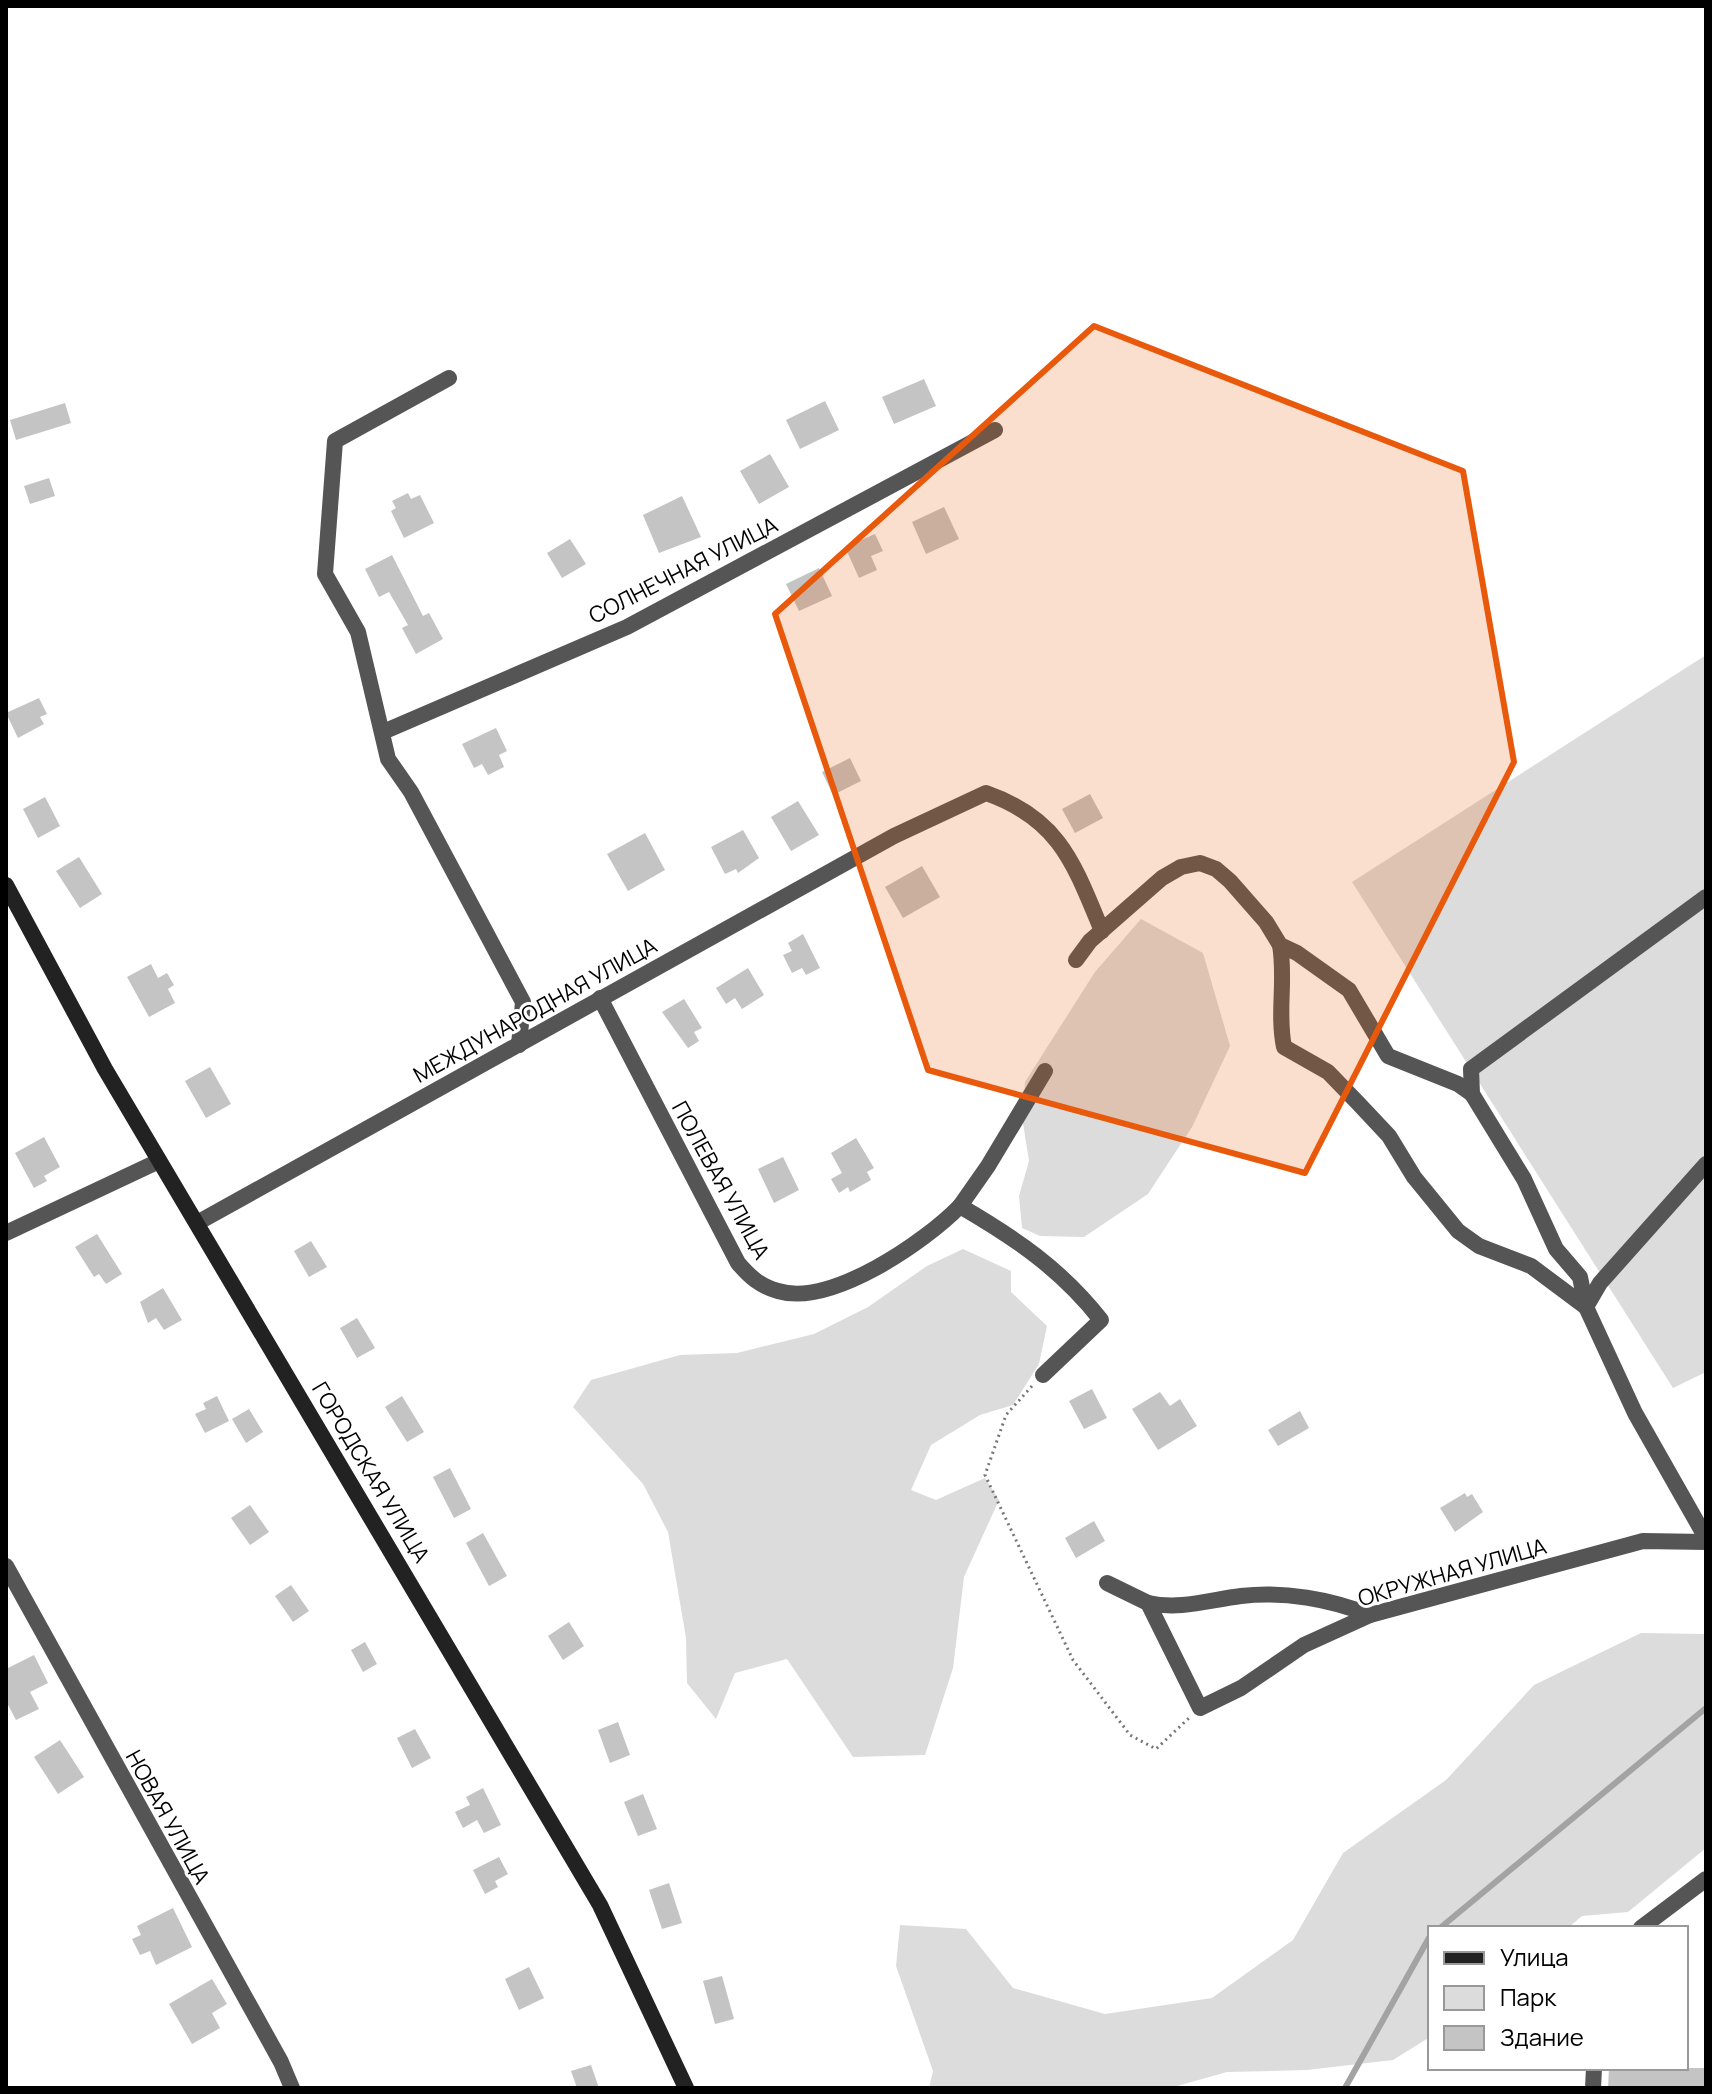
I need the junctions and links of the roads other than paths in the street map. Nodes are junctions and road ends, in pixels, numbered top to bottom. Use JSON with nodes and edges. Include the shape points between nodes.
{"nodes":[{"id":1,"x":449,"y":378,"type":"dead end"},
{"id":2,"x":995,"y":430,"type":"dead end"},
{"id":3,"x":383,"y":732,"type":"junction"},
{"id":4,"x":6,"y":885,"type":"edge"},
{"id":5,"x":1706,"y":897,"type":"edge"},
{"id":6,"x":1102,"y":931,"type":"junction"},
{"id":7,"x":1280,"y":945,"type":"junction"},
{"id":8,"x":1076,"y":960,"type":"dead end"},
{"id":9,"x":600,"y":998,"type":"junction"},
{"id":10,"x":519,"y":1045,"type":"junction"},
{"id":11,"x":1045,"y":1071,"type":"dead end"},
{"id":12,"x":1472,"y":1094,"type":"junction"},
{"id":13,"x":159,"y":1161,"type":"junction"},
{"id":14,"x":1706,"y":1164,"type":"edge"},
{"id":15,"x":960,"y":1206,"type":"junction"},
{"id":16,"x":197,"y":1223,"type":"junction"},
{"id":17,"x":6,"y":1233,"type":"edge"},
{"id":18,"x":1586,"y":1307,"type":"junction"},
{"id":19,"x":1043,"y":1375,"type":"road end"},
{"id":20,"x":1706,"y":1540,"type":"edge"},
{"id":21,"x":6,"y":1566,"type":"edge"},
{"id":22,"x":1107,"y":1583,"type":"dead end"},
{"id":23,"x":1148,"y":1603,"type":"junction"},
{"id":24,"x":1370,"y":1615,"type":"junction"},
{"id":25,"x":1706,"y":1879,"type":"edge"},
{"id":26,"x":1644,"y":1926,"type":"edge"},
{"id":27,"x":292,"y":2088,"type":"edge"},
{"id":28,"x":686,"y":2088,"type":"edge"}],
"edges":[{"from":1,"to":3,"type":"street","via":[[335,441],[325,574],[358,632]]},
{"from":2,"to":3,"type":"street","name":"СОЛНЕЧНАЯ УЛИЦА","via":[[627,627]]},
{"from":3,"to":10,"type":"street","via":[[388,759],[411,792],[523,1002]]},
{"from":4,"to":13,"type":"main road","name":"ГОРОДСКАЯ УЛИЦА"},
{"from":5,"to":12,"type":"street","via":[[1471,1069]]},
{"from":6,"to":7,"type":"street","via":[[1162,878],[1200,863],[1230,881]]},
{"from":6,"to":8,"type":"street"},
{"from":6,"to":9,"type":"street","name":"МЕЖДУНАРОДНАЯ УЛИЦА","via":[[1065,847],[1049,829],[986,793],[894,836]]},
{"from":7,"to":12,"type":"street","via":[[1349,990],[1388,1056]]},
{"from":7,"to":18,"type":"street","via":[[1284,1047],[1328,1072],[1358,1103],[1389,1136],[1458,1231],[1479,1246],[1531,1266]]},
{"from":9,"to":10,"type":"street","name":"МЕЖДУНАРОДНАЯ УЛИЦА"},
{"from":9,"to":15,"type":"street","name":"ПОЛЕВАЯ УЛИЦА","via":[[738,1263],[754,1281],[781,1292],[813,1292],[846,1282],[936,1231]]},
{"from":10,"to":16,"type":"street","name":"МЕЖДУНАРОДНАЯ УЛИЦА"},
{"from":11,"to":15,"type":"street","name":"ПОЛЕВАЯ УЛИЦА"},
{"from":12,"to":18,"type":"street","via":[[1524,1179],[1556,1249],[1580,1277]]},
{"from":13,"to":16,"type":"main road","name":"ГОРОДСКАЯ УЛИЦА"},
{"from":13,"to":17,"type":"street"},
{"from":14,"to":18,"type":"street","via":[[1600,1283]]},
{"from":15,"to":19,"type":"street","via":[[1022,1242],[1075,1287],[1101,1320]]},
{"from":16,"to":28,"type":"main road","name":"ГОРОДСКАЯ УЛИЦА","via":[[585,1878]]},
{"from":18,"to":20,"type":"street","via":[[1635,1413]]},
{"from":20,"to":24,"type":"street","name":"ОКРУЖНАЯ УЛИЦА","via":[[1643,1541]]},
{"from":21,"to":27,"type":"street","name":"НОВАЯ УЛИЦА"},
{"from":22,"to":23,"type":"street"},
{"from":23,"to":24,"type":"street","via":[[1169,1607],[1244,1595],[1315,1598]]},
{"from":23,"to":24,"type":"street","name":"ОКРУЖНАЯ УЛИЦА","via":[[1200,1708],[1241,1688],[1304,1645]]},
{"from":25,"to":26,"type":"street"}]}
